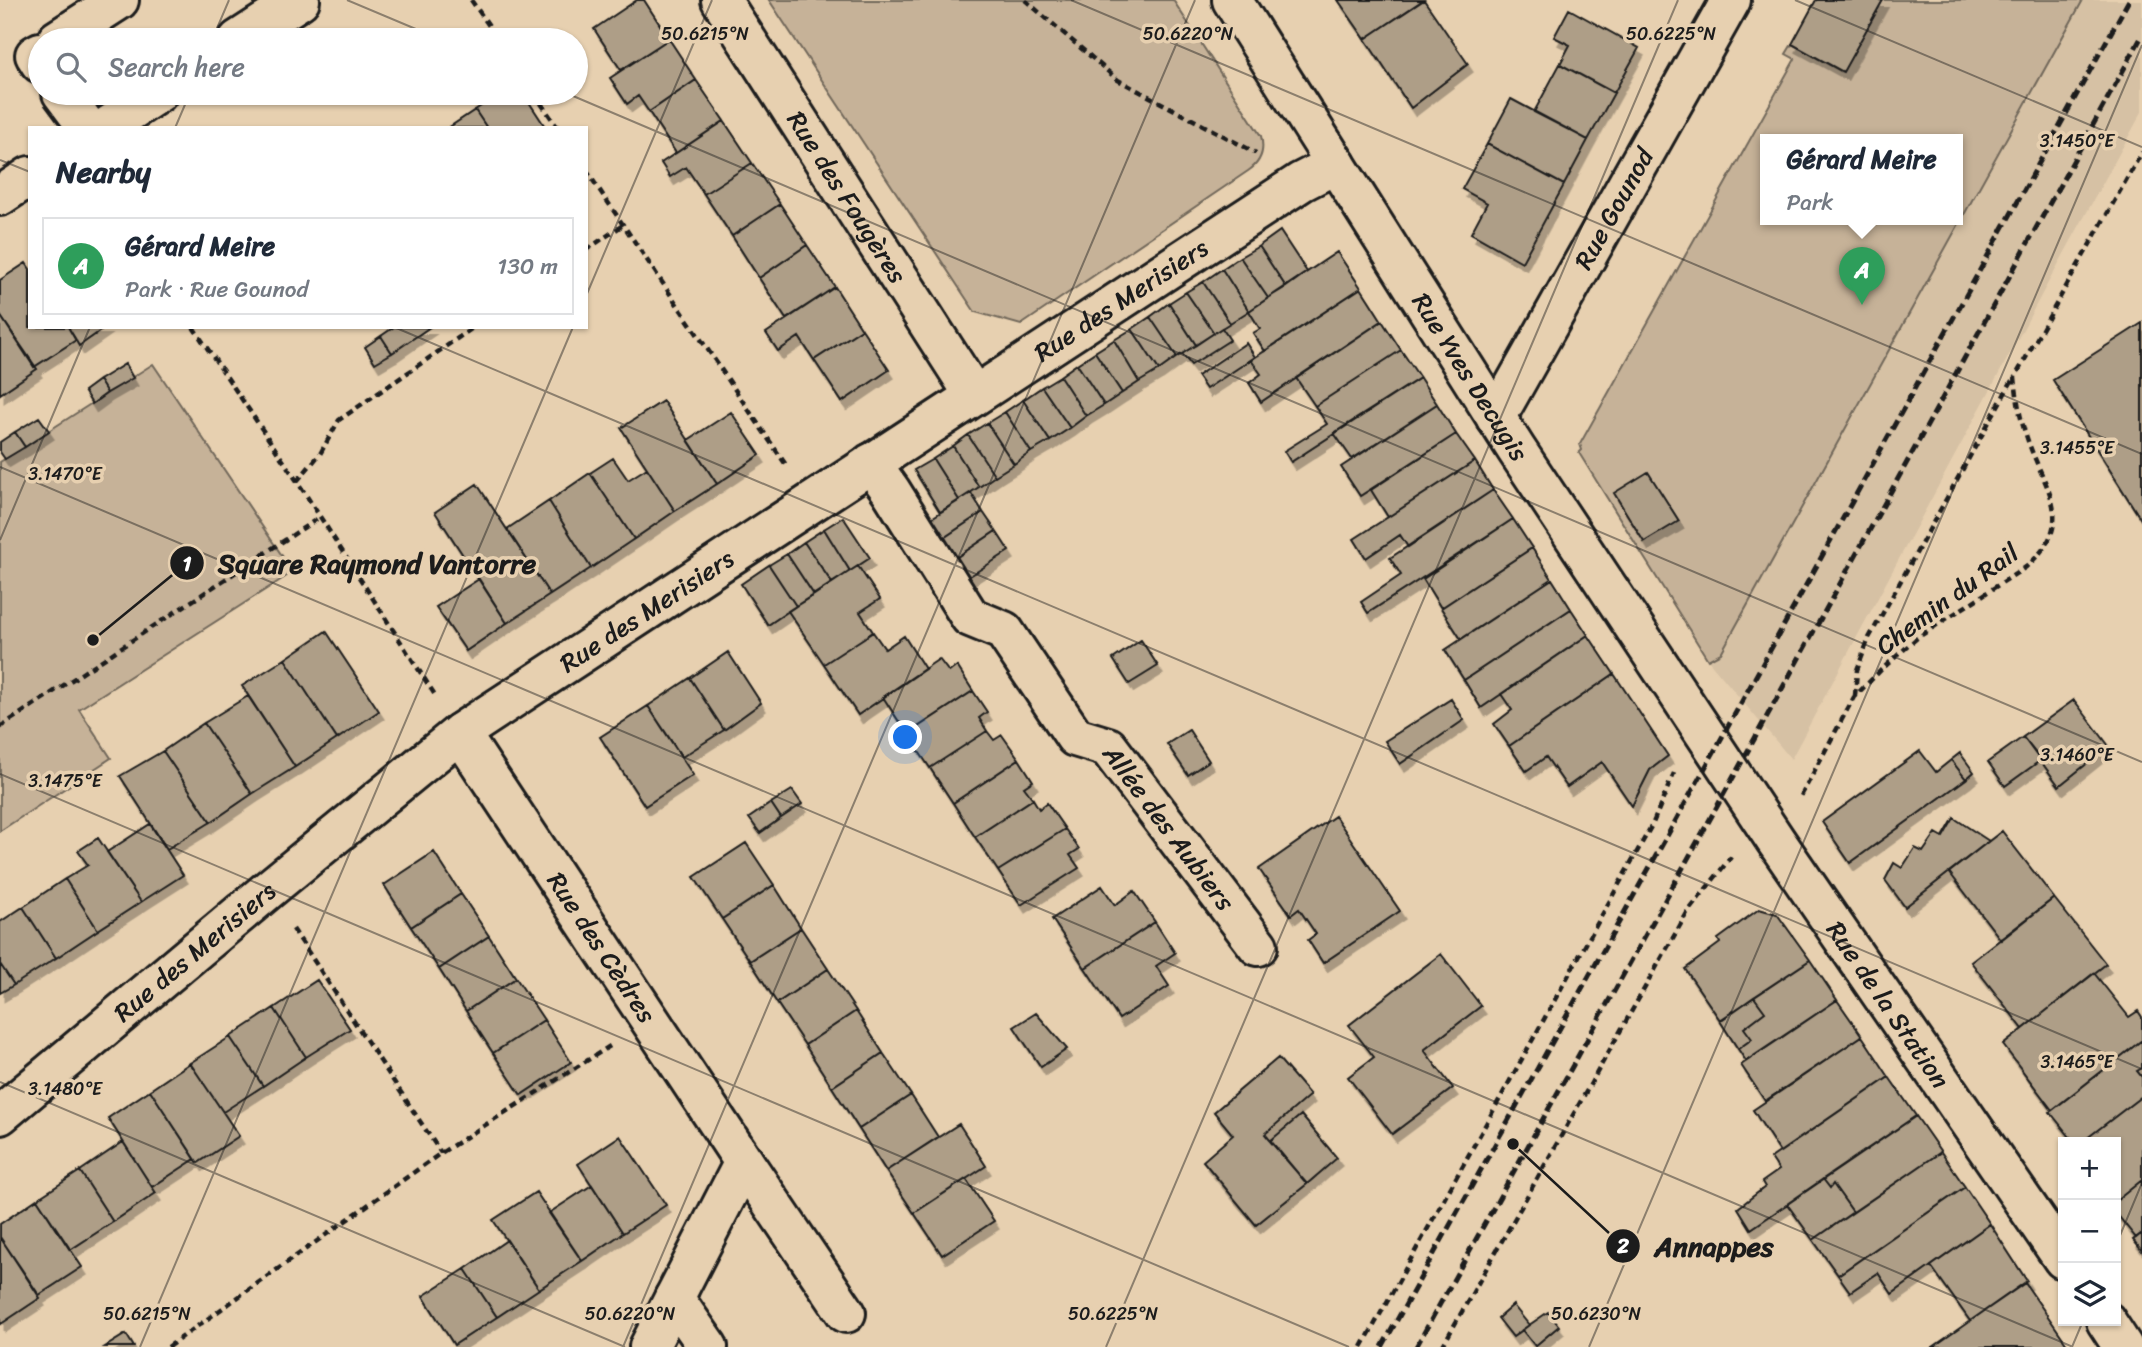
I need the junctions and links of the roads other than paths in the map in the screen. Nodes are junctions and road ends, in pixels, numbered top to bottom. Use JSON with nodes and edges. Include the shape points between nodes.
{"nodes":[{"id":1,"x":119,"y":0,"type":"edge"},
{"id":2,"x":300,"y":0,"type":"edge"},
{"id":3,"x":721,"y":0,"type":"edge"},
{"id":4,"x":1232,"y":0,"type":"edge"},
{"id":5,"x":1731,"y":0,"type":"edge"},
{"id":6,"x":76,"y":28,"type":"edge"},
{"id":7,"x":257,"y":28,"type":"edge"},
{"id":8,"x":71,"y":105,"type":"edge"},
{"id":9,"x":140,"y":105,"type":"edge"},
{"id":10,"x":87,"y":126,"type":"edge"},
{"id":11,"x":108,"y":126,"type":"edge"},
{"id":12,"x":1336,"y":164,"type":"junction"},
{"id":13,"x":28,"y":177,"type":"edge"},
{"id":14,"x":0,"y":196,"type":"edge"},
{"id":15,"x":974,"y":395,"type":"junction"},
{"id":16,"x":1496,"y":418,"type":"junction"},
{"id":17,"x":871,"y":463,"type":"junction"},
{"id":18,"x":460,"y":733,"type":"junction"},
{"id":19,"x":1715,"y":750,"type":"joint"},
{"id":20,"x":1258,"y":946,"type":"dead end"},
{"id":21,"x":0,"y":1115,"type":"edge"},
{"id":22,"x":744,"y":1162,"type":"junction"},
{"id":23,"x":2058,"y":1252,"type":"edge"},
{"id":24,"x":674,"y":1298,"type":"junction"},
{"id":25,"x":846,"y":1313,"type":"dead end"},
{"id":26,"x":2109,"y":1326,"type":"edge"},
{"id":27,"x":649,"y":1347,"type":"edge"},
{"id":28,"x":708,"y":1347,"type":"edge"},
{"id":29,"x":2123,"y":1347,"type":"edge"}],
"edges":[{"from":1,"to":6,"type":"street"},
{"from":2,"to":7,"type":"street"},
{"from":3,"to":15,"type":"street","name":"Rue des Fougères"},
{"from":4,"to":12,"type":"street","name":"Rue Yves Decugis"},
{"from":5,"to":16,"type":"street","name":"Rue Gounod"},
{"from":8,"to":10,"type":"street"},
{"from":9,"to":11,"type":"street"},
{"from":12,"to":15,"type":"street","name":"Rue des Merisiers","via":[[1301,182]]},
{"from":12,"to":16,"type":"street","name":"Rue Yves Decugis"},
{"from":13,"to":14,"type":"street"},
{"from":15,"to":17,"type":"street","name":"Rue des Merisiers"},
{"from":16,"to":19,"type":"street","name":"Rue Yves Decugis"},
{"from":17,"to":18,"type":"street","name":"Rue des Merisiers"},
{"from":17,"to":20,"type":"street","name":"Allée des Aubiers","via":[[970,617],[1004,631],[1074,737],[1108,747]]},
{"from":18,"to":21,"type":"street","name":"Rue des Merisiers"},
{"from":18,"to":22,"type":"street","name":"Rue des Cèdres"},
{"from":19,"to":23,"type":"street","name":"Rue de la Station"},
{"from":22,"to":24,"type":"street"},
{"from":22,"to":25,"type":"street","name":"Rue des Cèdres"},
{"from":24,"to":27,"type":"street"},
{"from":24,"to":28,"type":"street"},
{"from":26,"to":29,"type":"street"}]}
